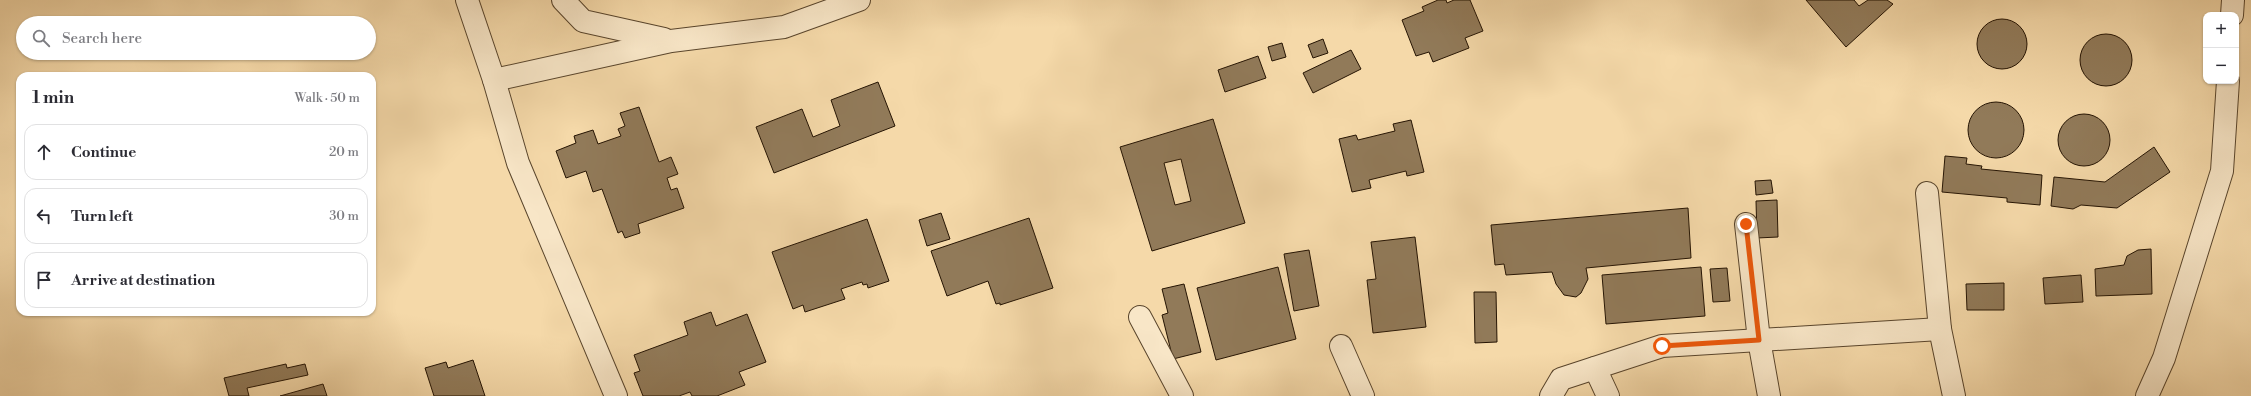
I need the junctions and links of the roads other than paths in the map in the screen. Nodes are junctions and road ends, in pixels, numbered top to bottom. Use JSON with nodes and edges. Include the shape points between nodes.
{"nodes":[{"id":1,"x":467,"y":0,"type":"edge"},
{"id":2,"x":563,"y":0,"type":"edge"},
{"id":3,"x":859,"y":0,"type":"edge"},
{"id":4,"x":2233,"y":0,"type":"edge"},
{"id":5,"x":2232,"y":12,"type":"edge"},
{"id":6,"x":671,"y":41,"type":"junction"},
{"id":7,"x":494,"y":80,"type":"junction"},
{"id":8,"x":2228,"y":84,"type":"edge"},
{"id":9,"x":1927,"y":193,"type":"dead end"},
{"id":10,"x":1746,"y":224,"type":"dead end"},
{"id":11,"x":1140,"y":317,"type":"dead end"},
{"id":12,"x":1940,"y":329,"type":"junction"},
{"id":13,"x":1759,"y":340,"type":"junction"},
{"id":14,"x":1341,"y":346,"type":"dead end"},
{"id":15,"x":1595,"y":368,"type":"junction"},
{"id":16,"x":616,"y":396,"type":"edge"},
{"id":17,"x":1182,"y":396,"type":"edge"},
{"id":18,"x":1363,"y":396,"type":"edge"},
{"id":19,"x":1551,"y":396,"type":"edge"},
{"id":20,"x":1608,"y":396,"type":"edge"},
{"id":21,"x":1769,"y":396,"type":"edge"},
{"id":22,"x":1954,"y":396,"type":"edge"},
{"id":23,"x":2147,"y":396,"type":"edge"}],
"edges":[{"from":1,"to":7,"type":"street"},
{"from":2,"to":6,"type":"street","via":[[583,21]]},
{"from":3,"to":6,"type":"street","via":[[784,27]]},
{"from":4,"to":5,"type":"street"},
{"from":6,"to":7,"type":"street"},
{"from":7,"to":16,"type":"street","via":[[518,163]]},
{"from":8,"to":23,"type":"street","via":[[2222,171],[2164,358]]},
{"from":9,"to":12,"type":"street"},
{"from":10,"to":13,"type":"street"},
{"from":11,"to":17,"type":"street"},
{"from":12,"to":13,"type":"street"},
{"from":12,"to":22,"type":"street"},
{"from":13,"to":15,"type":"street","via":[[1662,346]]},
{"from":13,"to":21,"type":"street"},
{"from":14,"to":18,"type":"street"},
{"from":15,"to":19,"type":"street","via":[[1561,379]]},
{"from":15,"to":20,"type":"street"}]}
